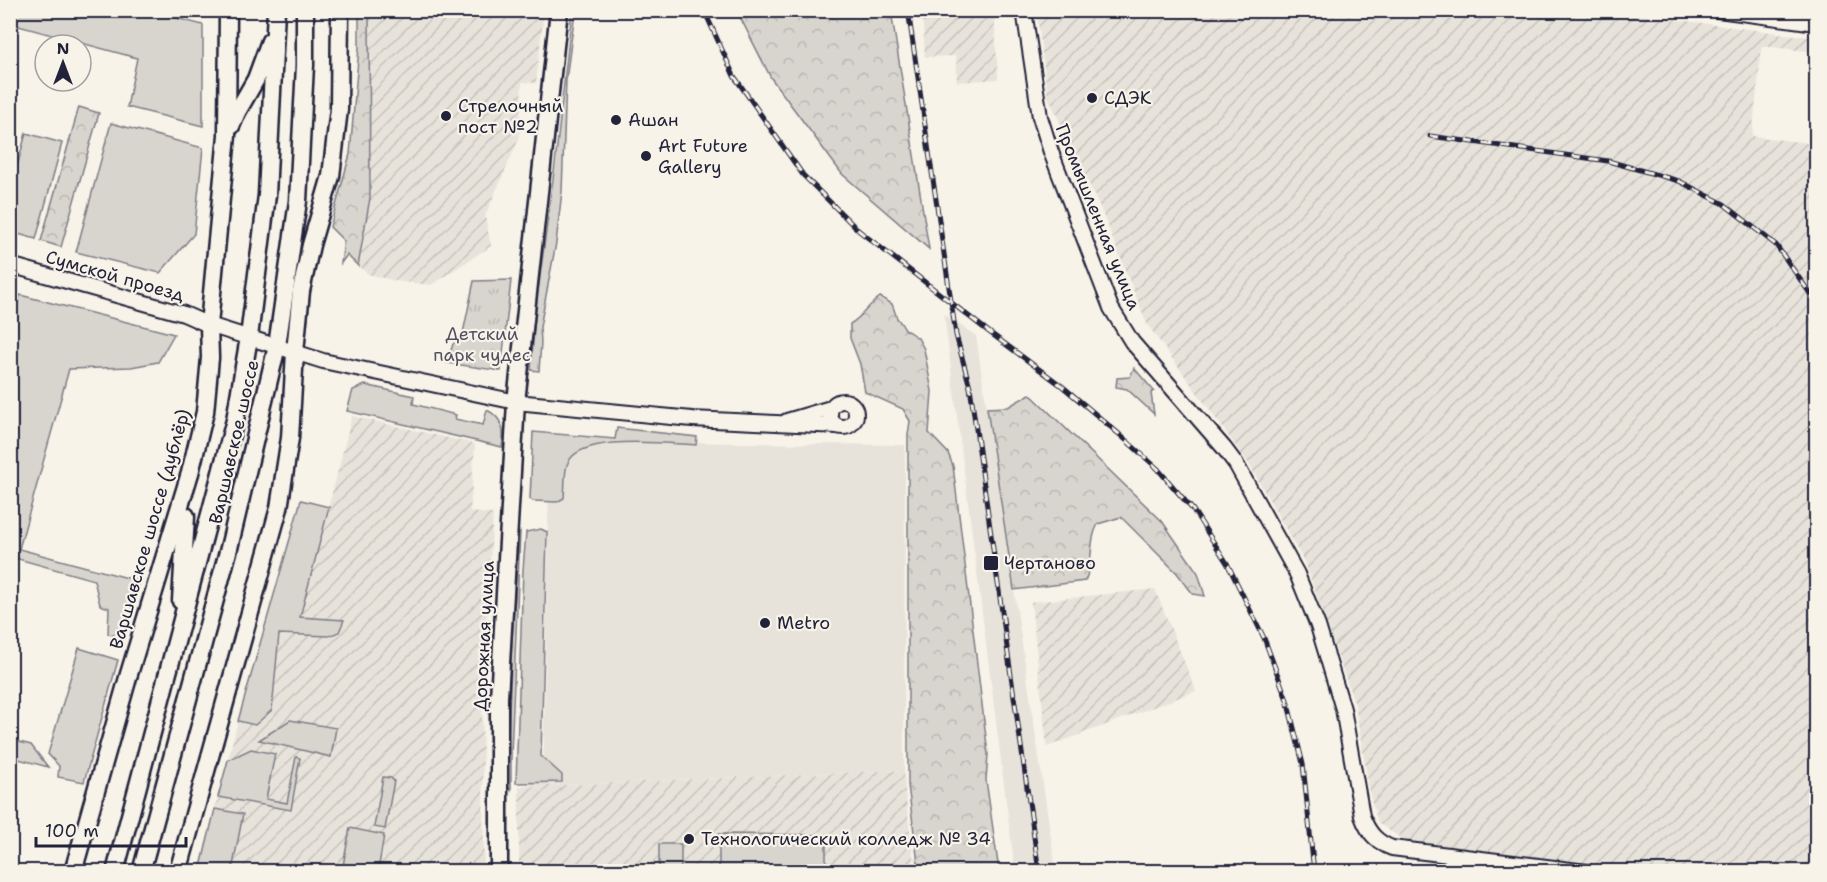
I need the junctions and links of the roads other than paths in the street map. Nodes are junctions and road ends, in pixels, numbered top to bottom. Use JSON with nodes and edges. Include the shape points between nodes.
{"nodes":[{"id":1,"x":228,"y":10,"type":"edge"},
{"id":2,"x":304,"y":10,"type":"edge"},
{"id":3,"x":340,"y":10,"type":"edge"},
{"id":4,"x":559,"y":10,"type":"edge"},
{"id":5,"x":1024,"y":10,"type":"edge"},
{"id":6,"x":1718,"y":10,"type":"edge"},
{"id":7,"x":1794,"y":15,"type":"edge"},
{"id":8,"x":276,"y":18,"type":"edge"},
{"id":9,"x":1816,"y":23,"type":"edge"},
{"id":10,"x":227,"y":135,"type":"junction"},
{"id":11,"x":10,"y":265,"type":"edge"},
{"id":12,"x":208,"y":325,"type":"junction"},
{"id":13,"x":249,"y":337,"type":"junction"},
{"id":14,"x":277,"y":346,"type":"junction"},
{"id":15,"x":295,"y":352,"type":"junction"},
{"id":16,"x":516,"y":402,"type":"junction"},
{"id":17,"x":831,"y":408,"type":"junction"},
{"id":18,"x":776,"y":424,"type":"junction"},
{"id":19,"x":838,"y":426,"type":"junction"},
{"id":20,"x":190,"y":473,"type":"junction"},
{"id":21,"x":179,"y":631,"type":"junction"},
{"id":22,"x":198,"y":799,"type":"junction"},
{"id":23,"x":73,"y":872,"type":"edge"},
{"id":24,"x":115,"y":872,"type":"edge"},
{"id":25,"x":141,"y":872,"type":"edge"},
{"id":26,"x":166,"y":872,"type":"edge"},
{"id":27,"x":178,"y":872,"type":"edge"},
{"id":28,"x":499,"y":872,"type":"edge"},
{"id":29,"x":1587,"y":872,"type":"edge"}],
"edges":[{"from":1,"to":10,"type":"main road","name":"Варшавское шоссе (дублёр)"},
{"from":2,"to":14,"type":"main road","name":"Варшавское шоссе","via":[[298,201]]},
{"from":3,"to":15,"type":"main road","via":[[339,109],[331,176],[302,291]]},
{"from":4,"to":16,"type":"main road","name":"Дорожная улица"},
{"from":5,"to":29,"type":"street","name":"Промышленная улица","via":[[1040,117],[1111,308],[1132,342],[1236,464],[1297,574],[1318,626],[1343,709],[1366,827],[1392,848]]},
{"from":6,"to":7,"type":"street"},
{"from":7,"to":9,"type":"street"},
{"from":8,"to":10,"type":"main road","via":[[256,79]]},
{"from":8,"to":13,"type":"main road","name":"Варшавское шоссе","via":[[267,195]]},
{"from":10,"to":12,"type":"main road","name":"Варшавское шоссе (дублёр)"},
{"from":11,"to":12,"type":"street","name":"Сумской проезд","via":[[184,314]]},
{"from":12,"to":13,"type":"street","name":"Сумской проезд"},
{"from":12,"to":20,"type":"main road","name":"Варшавское шоссе (дублёр)","via":[[206,404]]},
{"from":13,"to":14,"type":"street","name":"Сумской проезд"},
{"from":13,"to":21,"type":"main road","name":"Варшавское шоссе","via":[[234,420]]},
{"from":14,"to":15,"type":"street","name":"Сумской проезд"},
{"from":14,"to":25,"type":"main road","name":"Варшавское шоссе","via":[[229,548]]},
{"from":15,"to":16,"type":"street","name":"Сумской проезд"},
{"from":15,"to":22,"type":"main road","via":[[290,438],[279,508]]},
{"from":16,"to":18,"type":"street","name":"Сумской проезд"},
{"from":16,"to":28,"type":"main road","name":"Дорожная улица","via":[[499,698]]},
{"from":17,"to":18,"type":"street"},
{"from":17,"to":19,"type":"street","via":[[832,421]]},
{"from":17,"to":19,"type":"street","via":[[842,401],[856,410],[854,422],[847,427]]},
{"from":18,"to":19,"type":"street","name":"Сумской проезд"},
{"from":20,"to":21,"type":"main road"},
{"from":20,"to":23,"type":"main road","name":"Варшавское шоссе (дублёр)"},
{"from":21,"to":24,"type":"main road","name":"Варшавское шоссе"},
{"from":22,"to":26,"type":"main road"},
{"from":22,"to":27,"type":"main road"}]}
